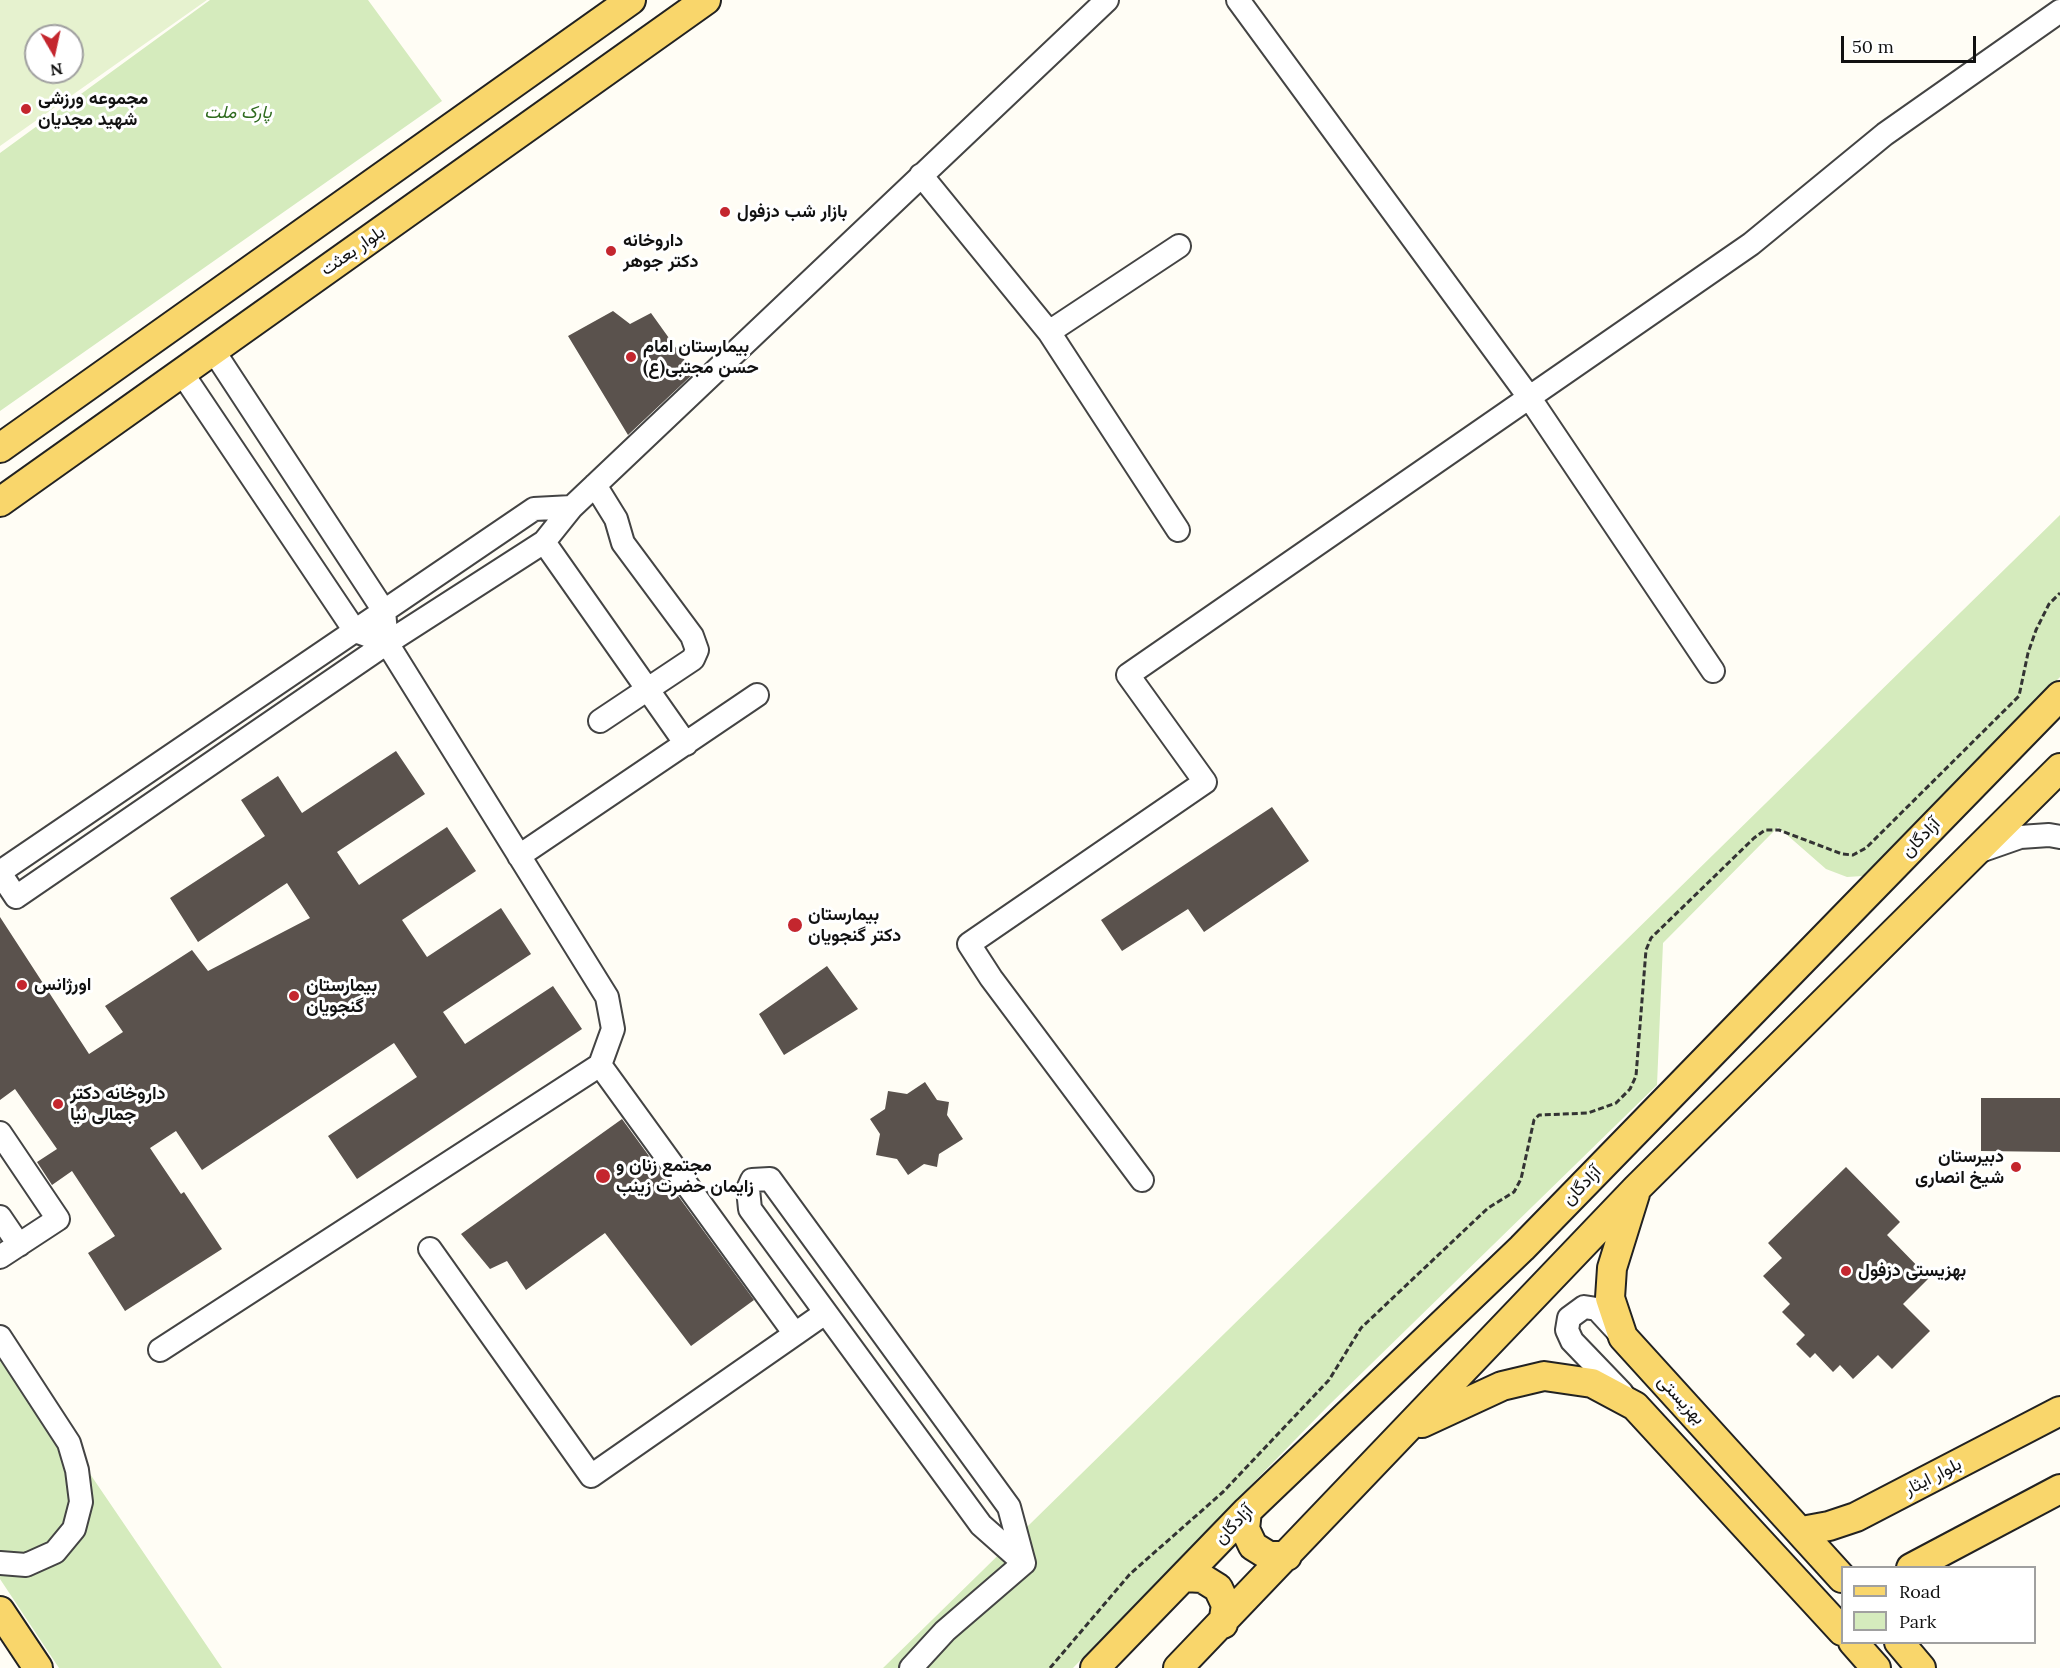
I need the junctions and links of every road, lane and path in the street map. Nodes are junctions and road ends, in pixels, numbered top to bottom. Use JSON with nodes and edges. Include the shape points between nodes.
{"nodes":[{"id":1,"x":631,"y":0,"type":"edge"},
{"id":2,"x":706,"y":0,"type":"edge"},
{"id":3,"x":1107,"y":0,"type":"edge"},
{"id":4,"x":1238,"y":0,"type":"edge"},
{"id":5,"x":2060,"y":11,"type":"edge"},
{"id":6,"x":569,"y":44,"type":"junction"},
{"id":7,"x":590,"y":82,"type":"junction"},
{"id":8,"x":921,"y":176,"type":"junction"},
{"id":9,"x":1179,"y":246,"type":"dead end"},
{"id":10,"x":1049,"y":332,"type":"junction"},
{"id":11,"x":213,"y":350,"type":"junction"},
{"id":12,"x":182,"y":373,"type":"junction"},
{"id":13,"x":1529,"y":397,"type":"junction"},
{"id":14,"x":0,"y":448,"type":"edge"},
{"id":15,"x":595,"y":484,"type":"junction"},
{"id":16,"x":0,"y":502,"type":"edge"},
{"id":17,"x":572,"y":507,"type":"junction"},
{"id":18,"x":1178,"y":530,"type":"dead end"},
{"id":19,"x":544,"y":542,"type":"junction"},
{"id":20,"x":2060,"y":593,"type":"edge"},
{"id":21,"x":384,"y":611,"type":"junction"},
{"id":22,"x":355,"y":631,"type":"junction"},
{"id":23,"x":387,"y":643,"type":"junction"},
{"id":24,"x":1713,"y":671,"type":"dead end"},
{"id":25,"x":648,"y":690,"type":"junction"},
{"id":26,"x":757,"y":695,"type":"dead end"},
{"id":27,"x":2060,"y":696,"type":"edge"},
{"id":28,"x":600,"y":721,"type":"dead end"},
{"id":29,"x":686,"y":744,"type":"junction"},
{"id":30,"x":2060,"y":768,"type":"edge"},
{"id":31,"x":2060,"y":837,"type":"edge"},
{"id":32,"x":1976,"y":853,"type":"junction"},
{"id":33,"x":519,"y":856,"type":"junction"},
{"id":34,"x":0,"y":873,"type":"edge"},
{"id":35,"x":600,"y":1065,"type":"junction"},
{"id":36,"x":0,"y":1133,"type":"edge"},
{"id":37,"x":1142,"y":1180,"type":"dead end"},
{"id":38,"x":1637,"y":1188,"type":"junction"},
{"id":39,"x":0,"y":1217,"type":"edge"},
{"id":40,"x":430,"y":1249,"type":"dead end"},
{"id":41,"x":9,"y":1251,"type":"edge"},
{"id":42,"x":825,"y":1313,"type":"junction"},
{"id":43,"x":795,"y":1334,"type":"junction"},
{"id":44,"x":0,"y":1337,"type":"edge"},
{"id":45,"x":1623,"y":1337,"type":"junction"},
{"id":46,"x":160,"y":1350,"type":"dead end"},
{"id":47,"x":1635,"y":1406,"type":"junction"},
{"id":48,"x":2060,"y":1411,"type":"edge"},
{"id":49,"x":1406,"y":1430,"type":"junction"},
{"id":50,"x":2060,"y":1489,"type":"edge"},
{"id":51,"x":1247,"y":1511,"type":"junction"},
{"id":52,"x":1802,"y":1531,"type":"junction"},
{"id":53,"x":1287,"y":1556,"type":"junction"},
{"id":54,"x":0,"y":1563,"type":"edge"},
{"id":55,"x":1024,"y":1563,"type":"junction"},
{"id":56,"x":1915,"y":1566,"type":"edge"},
{"id":57,"x":1184,"y":1577,"type":"junction"},
{"id":58,"x":1841,"y":1577,"type":"edge"},
{"id":59,"x":0,"y":1611,"type":"edge"},
{"id":60,"x":1223,"y":1623,"type":"junction"},
{"id":61,"x":1841,"y":1630,"type":"edge"},
{"id":62,"x":1855,"y":1644,"type":"edge"},
{"id":63,"x":1901,"y":1644,"type":"edge"},
{"id":64,"x":38,"y":1668,"type":"edge"},
{"id":65,"x":911,"y":1668,"type":"edge"},
{"id":66,"x":1050,"y":1668,"type":"edge"},
{"id":67,"x":1095,"y":1668,"type":"edge"},
{"id":68,"x":1178,"y":1668,"type":"edge"},
{"id":69,"x":1876,"y":1668,"type":"edge"},
{"id":70,"x":1921,"y":1668,"type":"edge"}],
"edges":[{"from":1,"to":6,"type":"main road"},
{"from":2,"to":7,"type":"main road","name":"بلوار بعثت"},
{"from":3,"to":8,"type":"street"},
{"from":4,"to":13,"type":"street"},
{"from":5,"to":13,"type":"street","via":[[1885,134],[1751,244]]},
{"from":6,"to":7,"type":"main road","via":[[594,49],[597,66]]},
{"from":6,"to":14,"type":"main road"},
{"from":7,"to":11,"type":"main road","name":"بلوار بعثت"},
{"from":8,"to":10,"type":"street"},
{"from":8,"to":15,"type":"street"},
{"from":9,"to":10,"type":"street"},
{"from":10,"to":18,"type":"street"},
{"from":11,"to":12,"type":"main road","name":"بلوار بعثت"},
{"from":11,"to":21,"type":"street"},
{"from":12,"to":16,"type":"main road","name":"بلوار بعثت"},
{"from":12,"to":22,"type":"street"},
{"from":13,"to":24,"type":"street"},
{"from":13,"to":37,"type":"street","via":[[1128,675],[1205,782],[969,944]]},
{"from":15,"to":17,"type":"street"},
{"from":15,"to":25,"type":"street","via":[[616,519],[623,543],[692,636],[697,650],[693,659]]},
{"from":17,"to":19,"type":"street"},
{"from":17,"to":21,"type":"street","via":[[534,509]]},
{"from":19,"to":23,"type":"street"},
{"from":19,"to":25,"type":"street"},
{"from":20,"to":66,"type":"path","via":[[2049,604],[2036,630],[2019,696],[1866,849],[1853,855],[1842,854],[1779,830],[1766,830],[1651,938],[1646,950],[1636,1077],[1630,1089],[1616,1103],[1588,1113],[1539,1115],[1534,1120],[1521,1179],[1514,1191],[1488,1208],[1361,1328],[1329,1380],[1223,1492],[1130,1574]]},
{"from":21,"to":22,"type":"street"},
{"from":21,"to":23,"type":"street"},
{"from":22,"to":23,"type":"street"},
{"from":22,"to":34,"type":"street"},
{"from":23,"to":33,"type":"street"},
{"from":23,"to":34,"type":"street","via":[[16,897]]},
{"from":25,"to":28,"type":"street"},
{"from":25,"to":29,"type":"street"},
{"from":26,"to":29,"type":"street"},
{"from":27,"to":51,"type":"main road","name":"آزادگان","via":[[1521,1248]]},
{"from":29,"to":33,"type":"street"},
{"from":30,"to":32,"type":"main road"},
{"from":31,"to":32,"type":"street","via":[[2020,837]]},
{"from":32,"to":38,"type":"main road"},
{"from":33,"to":35,"type":"street","via":[[607,997],[613,1029]]},
{"from":35,"to":43,"type":"street"},
{"from":35,"to":46,"type":"street"},
{"from":36,"to":41,"type":"street","via":[[58,1219]]},
{"from":38,"to":45,"type":"main road","name":"بهزیستی","via":[[1612,1269],[1610,1298]]},
{"from":38,"to":49,"type":"main road"},
{"from":39,"to":41,"type":"street"},
{"from":40,"to":43,"type":"street","via":[[591,1476]]},
{"from":42,"to":43,"type":"street"},
{"from":42,"to":55,"type":"street","via":[[981,1525]]},
{"from":42,"to":55,"type":"street","via":[[750,1209],[748,1189],[752,1180],[770,1179],[1009,1507]]},
{"from":44,"to":54,"type":"street","via":[[69,1443],[81,1502],[74,1529],[55,1552],[26,1565]]},
{"from":45,"to":47,"type":"street","via":[[1597,1309],[1584,1307],[1569,1317],[1567,1330],[1572,1341]]},
{"from":45,"to":52,"type":"main road","name":"بهزیستی"},
{"from":47,"to":49,"type":"main road","via":[[1592,1383],[1544,1376],[1502,1386]]},
{"from":47,"to":61,"type":"main road"},
{"from":48,"to":52,"type":"main road","name":"بلوار ایثار","via":[[1856,1517]]},
{"from":49,"to":53,"type":"main road"},
{"from":50,"to":56,"type":"main road"},
{"from":51,"to":53,"type":"main road","via":[[1245,1529],[1253,1546],[1269,1556]]},
{"from":51,"to":57,"type":"main road","name":"آزادگان"},
{"from":52,"to":58,"type":"main road","name":"بهزیستی"},
{"from":53,"to":60,"type":"main road"},
{"from":55,"to":65,"type":"street","via":[[945,1631]]},
{"from":57,"to":60,"type":"main road","via":[[1202,1578],[1218,1588],[1226,1605]]},
{"from":57,"to":67,"type":"main road","name":"آزادگان"},
{"from":59,"to":64,"type":"main road"},
{"from":60,"to":68,"type":"main road"},
{"from":62,"to":69,"type":"main road"},
{"from":63,"to":70,"type":"main road"}]}
